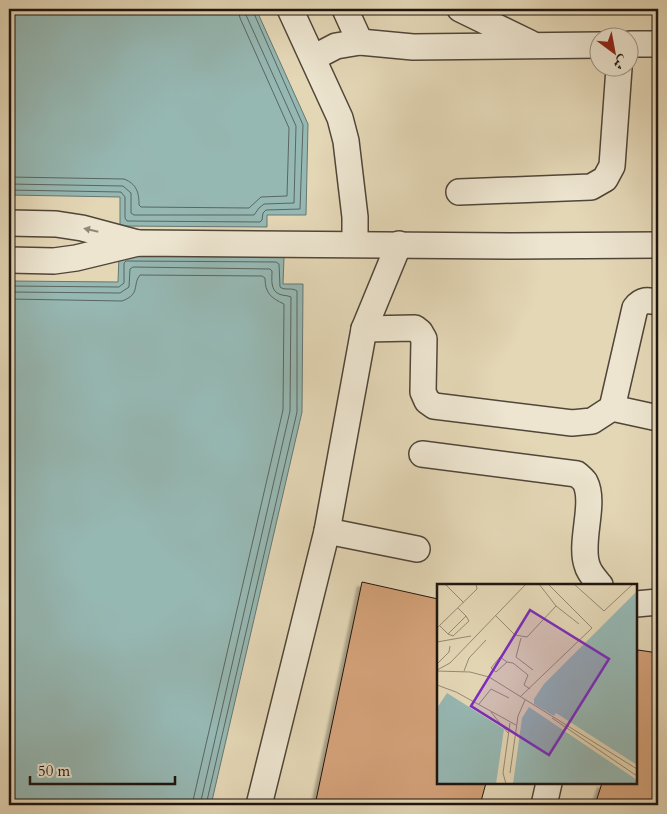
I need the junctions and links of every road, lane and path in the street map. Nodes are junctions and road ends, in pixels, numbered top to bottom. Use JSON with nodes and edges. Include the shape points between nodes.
{"nodes":[{"id":1,"x":290,"y":9,"type":"edge"},
{"id":2,"x":345,"y":9,"type":"edge"},
{"id":3,"x":460,"y":9,"type":"edge"},
{"id":4,"x":360,"y":42,"type":"junction"},
{"id":5,"x":640,"y":44,"type":"edge"},
{"id":6,"x":658,"y":44,"type":"edge"},
{"id":7,"x":590,"y":45,"type":"edge"},
{"id":8,"x":534,"y":46,"type":"junction"},
{"id":9,"x":313,"y":58,"type":"junction"},
{"id":10,"x":618,"y":78,"type":"edge"},
{"id":11,"x":459,"y":192,"type":"dead end"},
{"id":12,"x":9,"y":223,"type":"edge"},
{"id":13,"x":138,"y":243,"type":"junction"},
{"id":14,"x":355,"y":244,"type":"junction"},
{"id":15,"x":399,"y":244,"type":"junction"},
{"id":16,"x":658,"y":245,"type":"edge"},
{"id":17,"x":9,"y":260,"type":"edge"},
{"id":18,"x":658,"y":302,"type":"edge"},
{"id":19,"x":364,"y":329,"type":"junction"},
{"id":20,"x":612,"y":408,"type":"junction"},
{"id":21,"x":658,"y":418,"type":"edge"},
{"id":22,"x":422,"y":454,"type":"dead end"},
{"id":23,"x":327,"y":531,"type":"junction"},
{"id":24,"x":417,"y":549,"type":"dead end"},
{"id":25,"x":599,"y":584,"type":"edge"},
{"id":26,"x":658,"y":602,"type":"edge"},
{"id":27,"x":637,"y":604,"type":"edge"},
{"id":28,"x":549,"y":784,"type":"edge"},
{"id":29,"x":259,"y":805,"type":"edge"},
{"id":30,"x":544,"y":805,"type":"edge"}],
"edges":[{"from":1,"to":9,"type":"street"},
{"from":2,"to":4,"type":"street"},
{"from":3,"to":8,"type":"street"},
{"from":4,"to":8,"type":"street","via":[[413,47]]},
{"from":4,"to":9,"type":"street","via":[[336,46]]},
{"from":5,"to":6,"type":"street"},
{"from":7,"to":8,"type":"street"},
{"from":9,"to":14,"type":"street","via":[[340,118],[346,141]]},
{"from":10,"to":11,"type":"street","via":[[612,166],[605,179],[591,187]]},
{"from":13,"to":12,"type":"street","one_way":true,"via":[[82,228]]},
{"from":13,"to":14,"type":"street"},
{"from":13,"to":17,"type":"street","via":[[54,261]]},
{"from":14,"to":15,"type":"street"},
{"from":15,"to":16,"type":"street"},
{"from":15,"to":19,"type":"street"},
{"from":18,"to":20,"type":"street","via":[[646,300],[635,308]]},
{"from":19,"to":20,"type":"street","via":[[415,328],[420,332],[424,339],[423,392],[434,406],[572,423],[592,421]]},
{"from":19,"to":23,"type":"street"},
{"from":20,"to":21,"type":"street"},
{"from":22,"to":25,"type":"street","via":[[577,474],[585,482],[588,494],[586,564]]},
{"from":23,"to":24,"type":"street"},
{"from":23,"to":29,"type":"street"},
{"from":26,"to":27,"type":"street"},
{"from":28,"to":30,"type":"street"}]}
